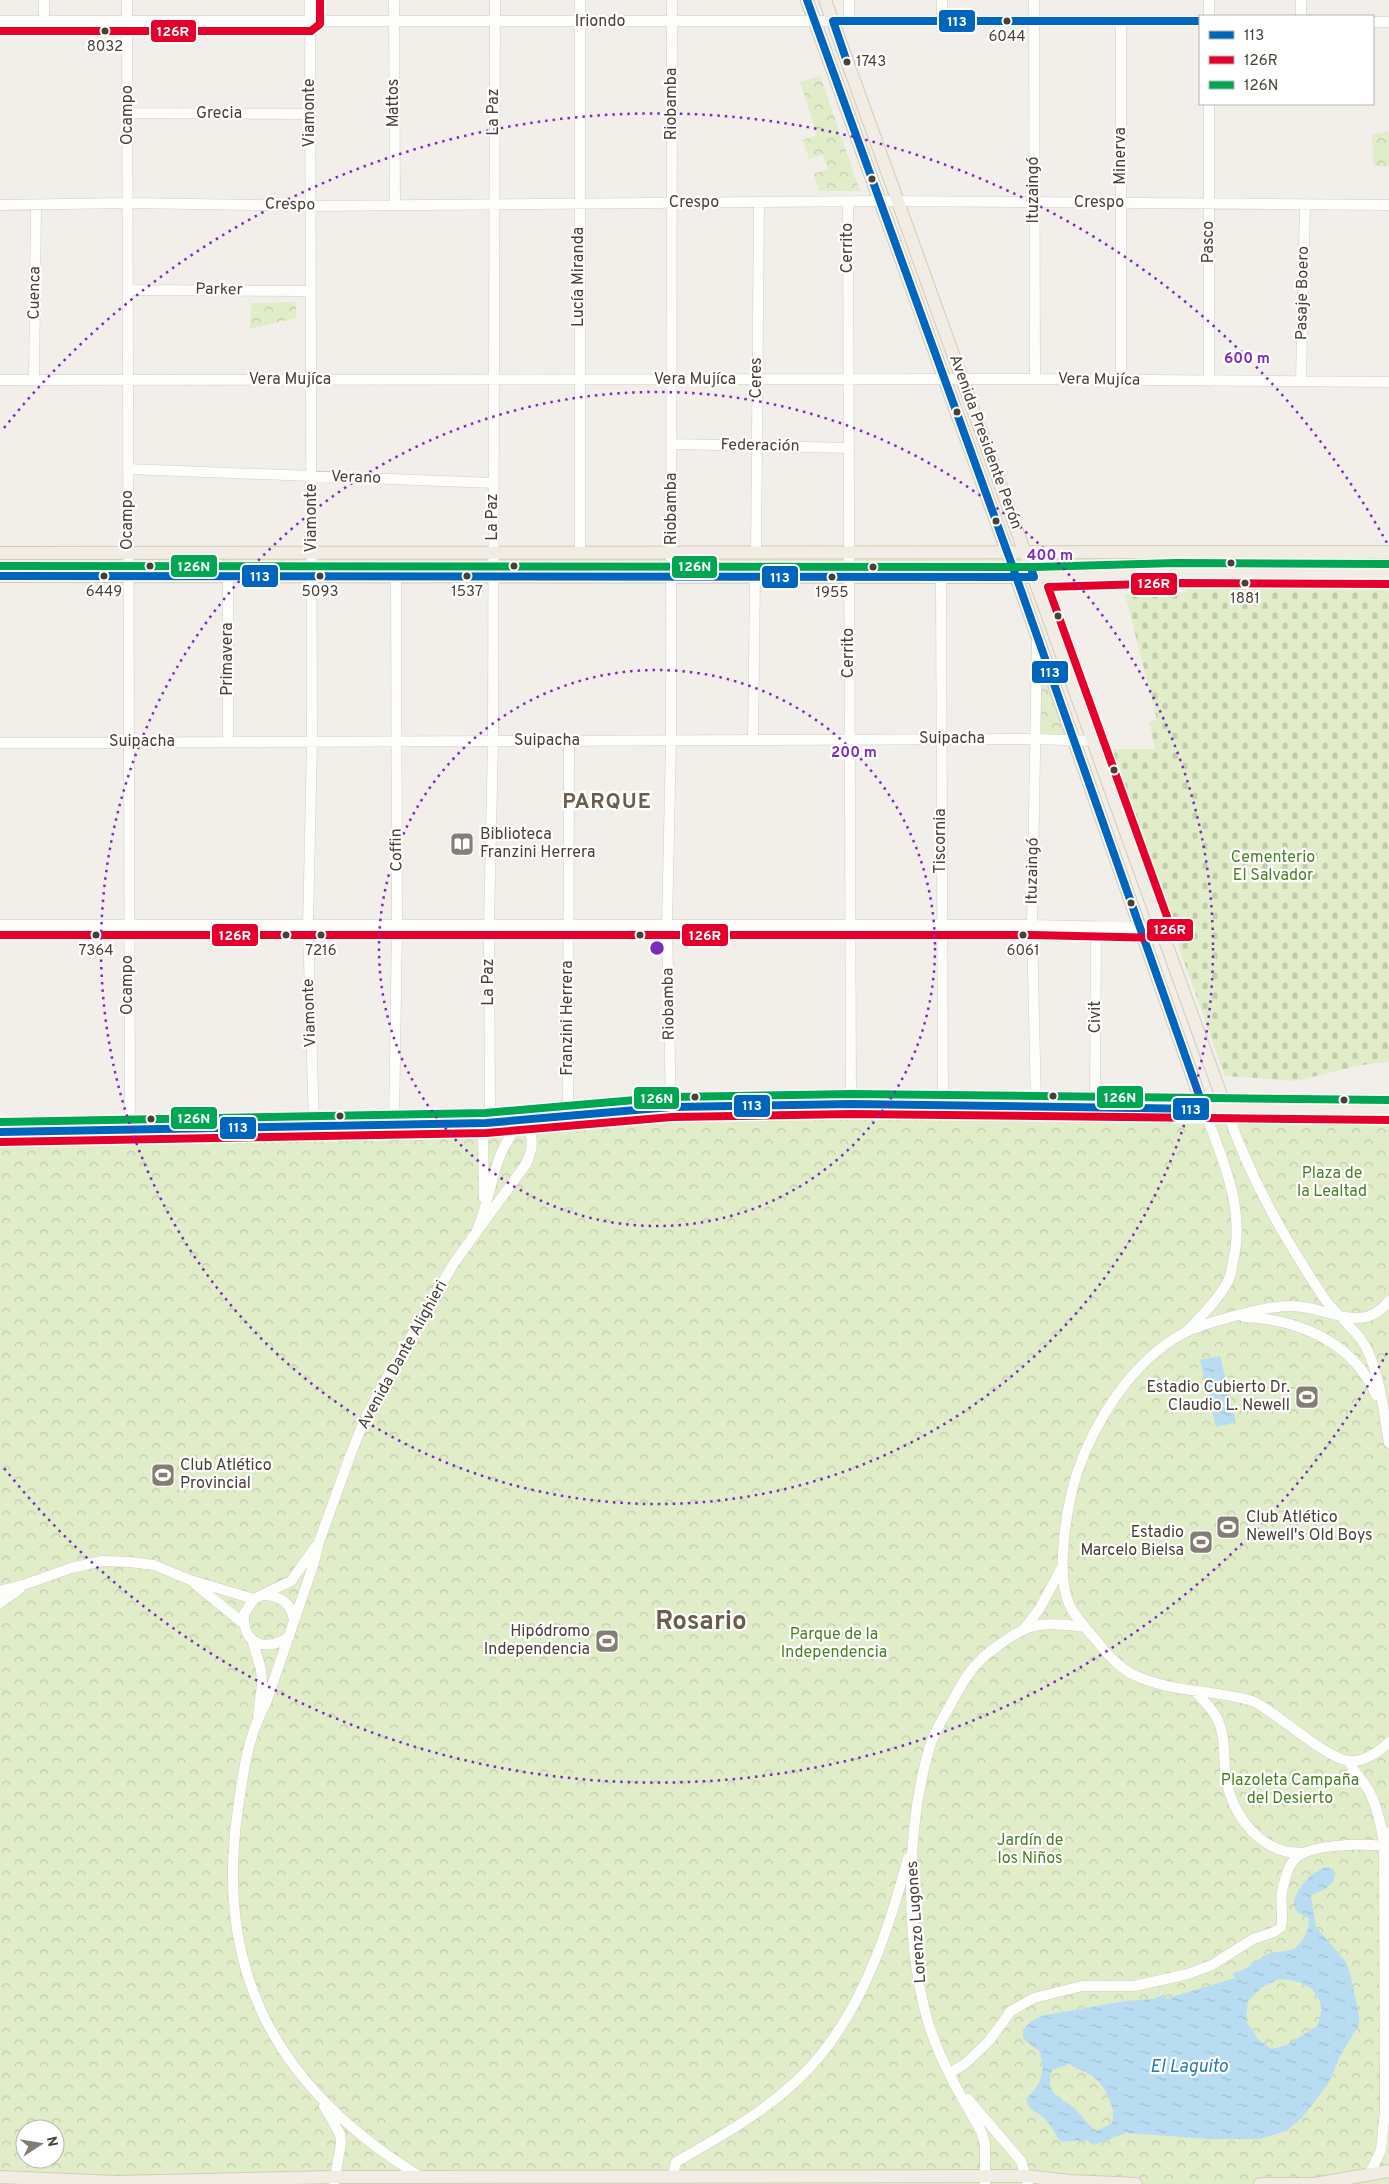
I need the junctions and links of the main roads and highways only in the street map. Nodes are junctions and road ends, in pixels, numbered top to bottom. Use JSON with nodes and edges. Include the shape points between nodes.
{"nodes":[{"id":1,"x":807,"y":0,"type":"edge"},
{"id":2,"x":825,"y":0,"type":"edge"},
{"id":3,"x":1306,"y":552,"type":"junction"},
{"id":4,"x":1389,"y":552,"type":"edge"},
{"id":5,"x":0,"y":553,"type":"edge"},
{"id":6,"x":1008,"y":553,"type":"junction"},
{"id":7,"x":1025,"y":553,"type":"junction"},
{"id":8,"x":1123,"y":553,"type":"junction"},
{"id":9,"x":1302,"y":573,"type":"junction"},
{"id":10,"x":1389,"y":574,"type":"edge"},
{"id":11,"x":1122,"y":575,"type":"junction"},
{"id":12,"x":0,"y":576,"type":"edge"},
{"id":13,"x":1016,"y":577,"type":"junction"},
{"id":14,"x":1034,"y":577,"type":"junction"},
{"id":15,"x":1204,"y":1109,"type":"junction"},
{"id":16,"x":1226,"y":1110,"type":"junction"},
{"id":17,"x":1389,"y":1110,"type":"edge"},
{"id":18,"x":0,"y":1132,"type":"edge"},
{"id":19,"x":1389,"y":2171,"type":"edge"},
{"id":20,"x":0,"y":2177,"type":"edge"},
{"id":21,"x":1368,"y":2179,"type":"edge"},
{"id":22,"x":1027,"y":2180,"type":"edge"},
{"id":23,"x":334,"y":2181,"type":"edge"},
{"id":24,"x":473,"y":2181,"type":"edge"},
{"id":25,"x":985,"y":2181,"type":"edge"},
{"id":26,"x":1136,"y":2184,"type":"edge"},
{"id":27,"x":1260,"y":2184,"type":"edge"}],
"edges":[{"from":1,"to":6,"type":"main road","name":"Avenida Presidente Perón"},
{"from":2,"to":7,"type":"main road","name":"Avenida Presidente Perón"},
{"from":3,"to":4,"type":"main road"},
{"from":3,"to":8,"type":"main road"},
{"from":3,"to":9,"type":"main road"},
{"from":5,"to":6,"type":"main road"},
{"from":6,"to":7,"type":"main road"},
{"from":6,"to":13,"type":"main road","name":"Avenida Presidente Perón"},
{"from":7,"to":8,"type":"main road"},
{"from":7,"to":14,"type":"main road","name":"Avenida Presidente Perón"},
{"from":8,"to":11,"type":"main road","via":[[1128,566]]},
{"from":9,"to":10,"type":"main road"},
{"from":9,"to":11,"type":"main road"},
{"from":11,"to":14,"type":"main road"},
{"from":12,"to":13,"type":"main road"},
{"from":13,"to":14,"type":"main road"},
{"from":13,"to":15,"type":"main road","name":"Avenida Presidente Perón"},
{"from":14,"to":16,"type":"main road","name":"Avenida Presidente Perón"},
{"from":15,"to":16,"type":"main road"},
{"from":15,"to":18,"type":"main road","via":[[851,1104],[671,1107],[486,1123]]},
{"from":16,"to":17,"type":"main road"},
{"from":19,"to":21,"type":"main road"},
{"from":20,"to":23,"type":"main road","via":[[117,2182]]},
{"from":21,"to":27,"type":"main road","via":[[1315,2184]]},
{"from":22,"to":25,"type":"main road"},
{"from":22,"to":26,"type":"main road"},
{"from":23,"to":24,"type":"main road","via":[[422,2177]]},
{"from":24,"to":25,"type":"main road","via":[[672,2178]]}]}
